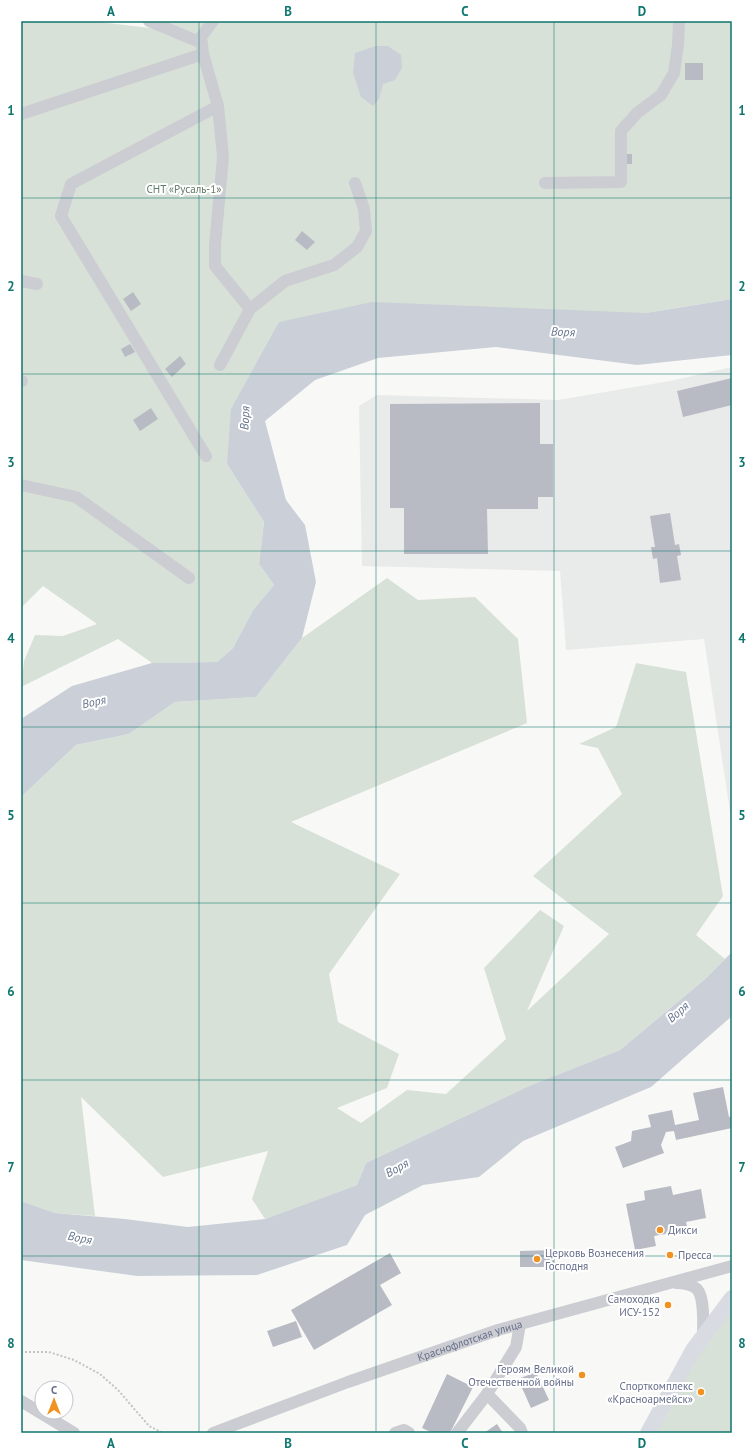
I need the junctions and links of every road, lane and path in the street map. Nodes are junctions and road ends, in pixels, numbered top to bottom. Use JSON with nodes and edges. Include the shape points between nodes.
{"nodes":[{"id":1,"x":149,"y":21,"type":"edge"},
{"id":2,"x":213,"y":21,"type":"edge"},
{"id":3,"x":679,"y":21,"type":"edge"},
{"id":4,"x":198,"y":41,"type":"junction"},
{"id":5,"x":203,"y":54,"type":"junction"},
{"id":6,"x":218,"y":106,"type":"junction"},
{"id":7,"x":21,"y":114,"type":"edge"},
{"id":8,"x":545,"y":183,"type":"dead end"},
{"id":9,"x":355,"y":184,"type":"dead end"},
{"id":10,"x":21,"y":281,"type":"edge"},
{"id":11,"x":37,"y":284,"type":"dead end"},
{"id":12,"x":250,"y":309,"type":"junction"},
{"id":13,"x":220,"y":365,"type":"dead end"},
{"id":14,"x":206,"y":456,"type":"dead end"},
{"id":15,"x":21,"y":485,"type":"edge"},
{"id":16,"x":189,"y":578,"type":"dead end"},
{"id":17,"x":732,"y":1266,"type":"edge"},
{"id":18,"x":674,"y":1282,"type":"junction"},
{"id":19,"x":732,"y":1298,"type":"edge"},
{"id":20,"x":520,"y":1324,"type":"junction"},
{"id":21,"x":703,"y":1336,"type":"junction"},
{"id":22,"x":21,"y":1352,"type":"edge"},
{"id":23,"x":487,"y":1394,"type":"junction"},
{"id":24,"x":21,"y":1400,"type":"edge"},
{"id":25,"x":217,"y":1432,"type":"edge"},
{"id":26,"x":74,"y":1433,"type":"edge"},
{"id":27,"x":163,"y":1433,"type":"edge"},
{"id":28,"x":395,"y":1433,"type":"edge"},
{"id":29,"x":409,"y":1433,"type":"edge"},
{"id":30,"x":457,"y":1433,"type":"edge"},
{"id":31,"x":522,"y":1433,"type":"edge"},
{"id":32,"x":648,"y":1433,"type":"edge"}],
"edges":[{"from":1,"to":4,"type":"street"},
{"from":2,"to":4,"type":"street"},
{"from":3,"to":8,"type":"street","via":[[674,73],[662,95],[636,113],[621,131],[621,182]]},
{"from":4,"to":5,"type":"street","via":[[202,43]]},
{"from":5,"to":6,"type":"street"},
{"from":5,"to":7,"type":"street"},
{"from":6,"to":12,"type":"street","via":[[223,157],[215,266]]},
{"from":6,"to":14,"type":"street","via":[[71,184],[61,216]]},
{"from":9,"to":12,"type":"street","via":[[364,209],[366,231],[357,247],[334,265],[285,281]]},
{"from":10,"to":11,"type":"street"},
{"from":12,"to":13,"type":"street"},
{"from":15,"to":16,"type":"street","via":[[76,497]]},
{"from":17,"to":18,"type":"street","name":"Краснофлотская улица"},
{"from":18,"to":20,"type":"street","name":"Краснофлотская улица"},
{"from":18,"to":21,"type":"street","via":[[686,1284],[697,1290],[702,1299]]},
{"from":19,"to":21,"type":"main road"},
{"from":20,"to":23,"type":"street","via":[[516,1347]]},
{"from":20,"to":25,"type":"street","name":"Краснофлотская улица","via":[[348,1382]]},
{"from":21,"to":32,"type":"main road"},
{"from":22,"to":27,"type":"path","via":[[49,1352],[74,1360],[100,1374],[118,1390],[149,1426]]},
{"from":23,"to":30,"type":"street"},
{"from":23,"to":31,"type":"street"},
{"from":24,"to":26,"type":"street"},
{"from":28,"to":29,"type":"street","via":[[404,1430]]}]}
